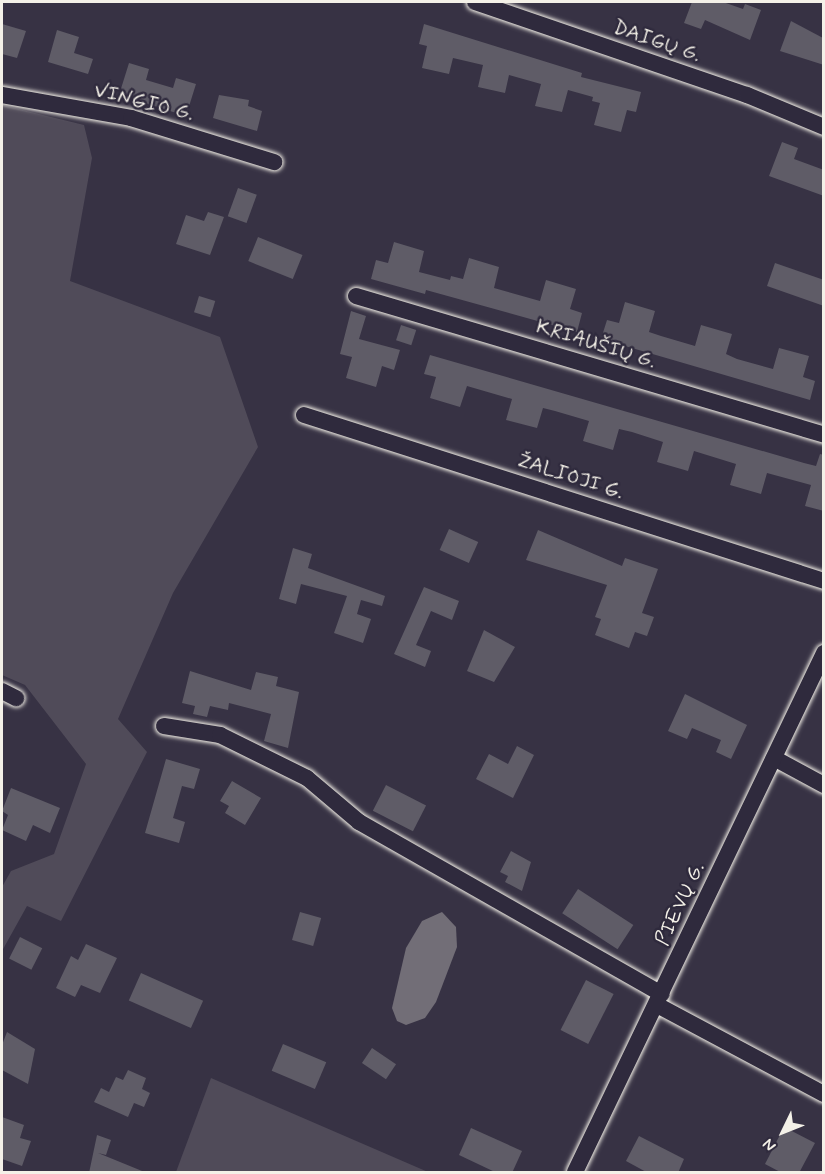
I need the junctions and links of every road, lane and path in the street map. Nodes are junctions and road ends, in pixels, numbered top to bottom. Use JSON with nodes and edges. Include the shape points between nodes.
{"nodes":[{"id":1,"x":475,"y":2,"type":"edge"},
{"id":2,"x":2,"y":95,"type":"edge"},
{"id":3,"x":824,"y":127,"type":"edge"},
{"id":4,"x":274,"y":162,"type":"dead end"},
{"id":5,"x":356,"y":296,"type":"dead end"},
{"id":6,"x":304,"y":415,"type":"dead end"},
{"id":7,"x":824,"y":435,"type":"edge"},
{"id":8,"x":824,"y":581,"type":"edge"},
{"id":9,"x":824,"y":653,"type":"edge"},
{"id":10,"x":164,"y":726,"type":"dead end"},
{"id":11,"x":774,"y":758,"type":"junction"},
{"id":12,"x":824,"y":785,"type":"edge"},
{"id":13,"x":659,"y":1000,"type":"junction"},
{"id":14,"x":824,"y":1094,"type":"edge"},
{"id":15,"x":575,"y":1173,"type":"edge"}],
"edges":[{"from":1,"to":3,"type":"street","name":"DAIGŲ G.","via":[[747,95]]},
{"from":2,"to":4,"type":"street","name":"VINGIO G.","via":[[131,118]]},
{"from":5,"to":7,"type":"street","name":"KRIAUŠIŲ G."},
{"from":6,"to":8,"type":"street","name":"ŽALIOJI G."},
{"from":9,"to":11,"type":"street","name":"PIEVŲ G."},
{"from":10,"to":13,"type":"street","via":[[220,735],[307,778],[358,822]]},
{"from":11,"to":12,"type":"street"},
{"from":11,"to":13,"type":"street","name":"PIEVŲ G."},
{"from":13,"to":14,"type":"street"},
{"from":13,"to":15,"type":"street","name":"PIEVŲ G."}]}
